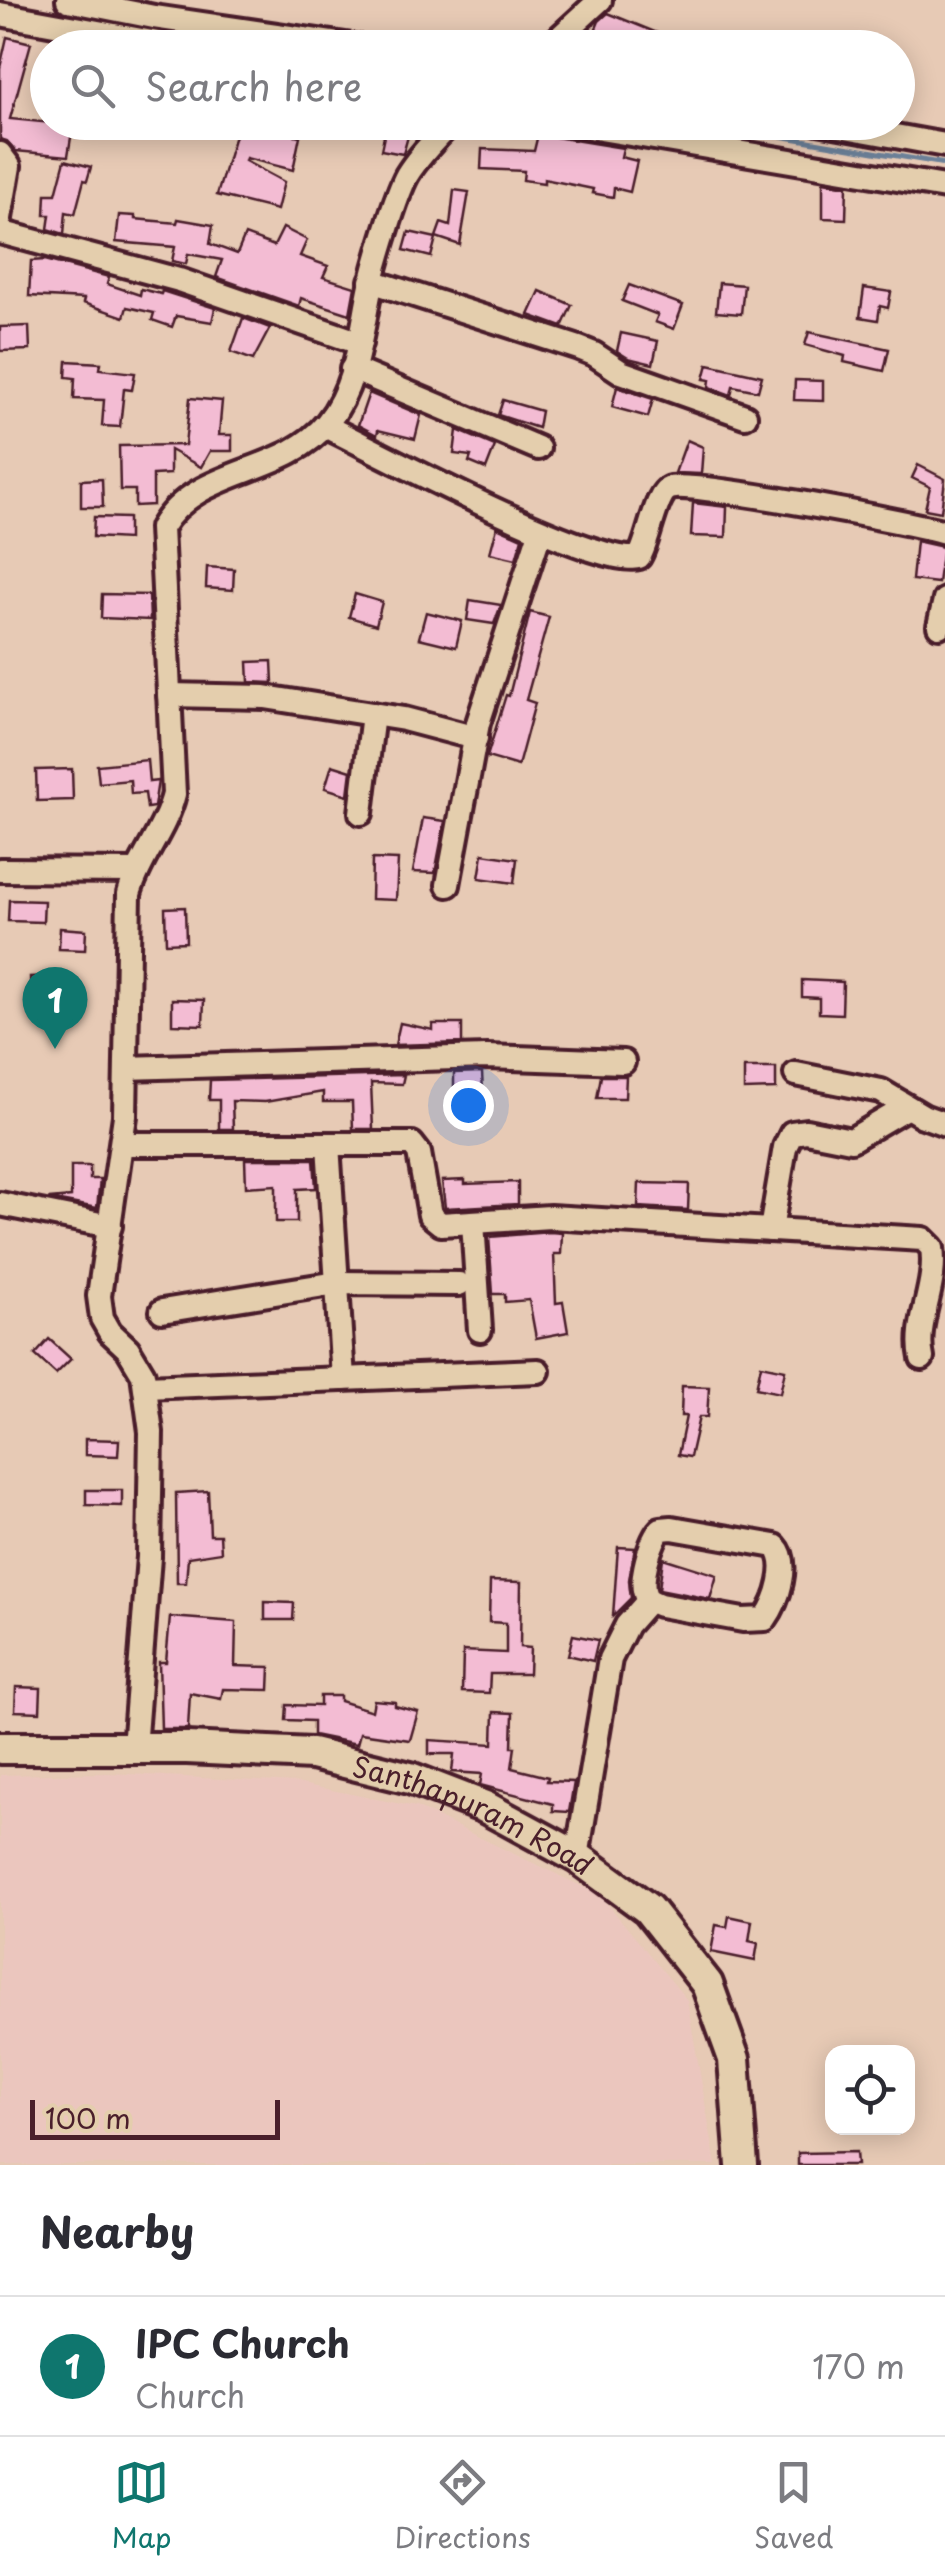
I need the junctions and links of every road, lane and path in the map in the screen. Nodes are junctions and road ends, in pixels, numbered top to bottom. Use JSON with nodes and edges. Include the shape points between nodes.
{"nodes":[{"id":1,"x":68,"y":0,"type":"edge"},
{"id":2,"x":600,"y":0,"type":"edge"},
{"id":3,"x":0,"y":14,"type":"edge"},
{"id":4,"x":87,"y":30,"type":"edge"},
{"id":5,"x":247,"y":30,"type":"edge"},
{"id":6,"x":568,"y":30,"type":"edge"},
{"id":7,"x":437,"y":140,"type":"edge"},
{"id":8,"x":666,"y":140,"type":"edge"},
{"id":9,"x":915,"y":140,"type":"edge"},
{"id":10,"x":945,"y":145,"type":"edge"},
{"id":11,"x":0,"y":154,"type":"edge"},
{"id":12,"x":945,"y":187,"type":"edge"},
{"id":13,"x":0,"y":218,"type":"edge"},
{"id":14,"x":0,"y":232,"type":"edge"},
{"id":15,"x":371,"y":281,"type":"junction"},
{"id":16,"x":360,"y":343,"type":"junction"},
{"id":17,"x":352,"y":369,"type":"junction"},
{"id":18,"x":745,"y":416,"type":"dead end"},
{"id":19,"x":325,"y":426,"type":"junction"},
{"id":20,"x":538,"y":448,"type":"dead end"},
{"id":21,"x":540,"y":532,"type":"junction"},
{"id":22,"x":945,"y":532,"type":"edge"},
{"id":23,"x":945,"y":600,"type":"edge"},
{"id":24,"x":939,"y":626,"type":"dead end"},
{"id":25,"x":168,"y":694,"type":"junction"},
{"id":26,"x":373,"y":714,"type":"junction"},
{"id":27,"x":476,"y":738,"type":"junction"},
{"id":28,"x":361,"y":813,"type":"dead end"},
{"id":29,"x":0,"y":870,"type":"edge"},
{"id":30,"x":135,"y":871,"type":"junction"},
{"id":31,"x":448,"y":885,"type":"dead end"},
{"id":32,"x":623,"y":1062,"type":"dead end"},
{"id":33,"x":126,"y":1068,"type":"junction"},
{"id":34,"x":796,"y":1074,"type":"dead end"},
{"id":35,"x":907,"y":1108,"type":"junction"},
{"id":36,"x":945,"y":1124,"type":"edge"},
{"id":37,"x":122,"y":1144,"type":"junction"},
{"id":38,"x":328,"y":1144,"type":"junction"},
{"id":39,"x":0,"y":1204,"type":"edge"},
{"id":40,"x":473,"y":1222,"type":"junction"},
{"id":41,"x":110,"y":1226,"type":"junction"},
{"id":42,"x":771,"y":1230,"type":"junction"},
{"id":43,"x":337,"y":1284,"type":"junction"},
{"id":44,"x":459,"y":1284,"type":"dead end"},
{"id":45,"x":162,"y":1311,"type":"dead end"},
{"id":46,"x":480,"y":1330,"type":"dead end"},
{"id":47,"x":922,"y":1358,"type":"dead end"},
{"id":48,"x":538,"y":1371,"type":"dead end"},
{"id":49,"x":343,"y":1379,"type":"junction"},
{"id":50,"x":146,"y":1387,"type":"junction"},
{"id":51,"x":649,"y":1600,"type":"junction"},
{"id":52,"x":0,"y":1748,"type":"edge"},
{"id":53,"x":134,"y":1748,"type":"junction"},
{"id":54,"x":577,"y":1858,"type":"junction"},
{"id":55,"x":742,"y":2165,"type":"edge"}],
"edges":[{"from":1,"to":5,"type":"street"},
{"from":2,"to":6,"type":"street"},
{"from":3,"to":4,"type":"street"},
{"from":7,"to":15,"type":"street","via":[[407,176]]},
{"from":8,"to":12,"type":"street"},
{"from":9,"to":10,"type":"street"},
{"from":11,"to":13,"type":"street","via":[[9,166]]},
{"from":14,"to":16,"type":"street","via":[[179,280]]},
{"from":15,"to":16,"type":"street"},
{"from":15,"to":18,"type":"street","via":[[579,348],[621,372]]},
{"from":16,"to":17,"type":"street"},
{"from":17,"to":19,"type":"street"},
{"from":17,"to":20,"type":"street"},
{"from":19,"to":21,"type":"street"},
{"from":19,"to":25,"type":"street","via":[[171,510],[161,528]]},
{"from":21,"to":22,"type":"street","via":[[639,557],[662,494],[674,486]]},
{"from":21,"to":27,"type":"street"},
{"from":23,"to":24,"type":"street"},
{"from":25,"to":26,"type":"street","via":[[265,696]]},
{"from":25,"to":30,"type":"street","via":[[174,794],[168,817]]},
{"from":26,"to":27,"type":"street"},
{"from":26,"to":28,"type":"street"},
{"from":27,"to":31,"type":"street"},
{"from":29,"to":30,"type":"street"},
{"from":30,"to":33,"type":"street"},
{"from":32,"to":33,"type":"street","via":[[487,1057]]},
{"from":33,"to":37,"type":"street"},
{"from":34,"to":35,"type":"street","via":[[882,1091]]},
{"from":35,"to":36,"type":"street"},
{"from":35,"to":42,"type":"street","via":[[851,1140],[792,1133]]},
{"from":37,"to":38,"type":"street"},
{"from":37,"to":41,"type":"street"},
{"from":38,"to":40,"type":"street","via":[[412,1144],[430,1216],[440,1224]]},
{"from":38,"to":43,"type":"street"},
{"from":39,"to":41,"type":"street"},
{"from":40,"to":42,"type":"street","via":[[550,1217]]},
{"from":40,"to":46,"type":"street"},
{"from":41,"to":50,"type":"street","via":[[102,1318],[128,1349]]},
{"from":42,"to":47,"type":"street","via":[[929,1242],[934,1271],[919,1335]]},
{"from":43,"to":44,"type":"street"},
{"from":43,"to":45,"type":"street"},
{"from":43,"to":49,"type":"street"},
{"from":48,"to":49,"type":"street"},
{"from":49,"to":50,"type":"street"},
{"from":50,"to":53,"type":"street","via":[[152,1432],[149,1557]]},
{"from":51,"to":51,"type":"street","via":[[644,1581],[651,1542],[662,1529],[764,1541],[782,1553],[766,1618],[743,1620]]},
{"from":51,"to":54,"type":"street","via":[[610,1659]]},
{"from":52,"to":53,"type":"main road","name":"Santhapuram Road"},
{"from":53,"to":54,"type":"main road","name":"Santhapuram Road","via":[[312,1754],[410,1778],[484,1807]]},
{"from":54,"to":55,"type":"main road","name":"Santhapuram Road","via":[[648,1909],[706,1984],[734,2060]]}]}
